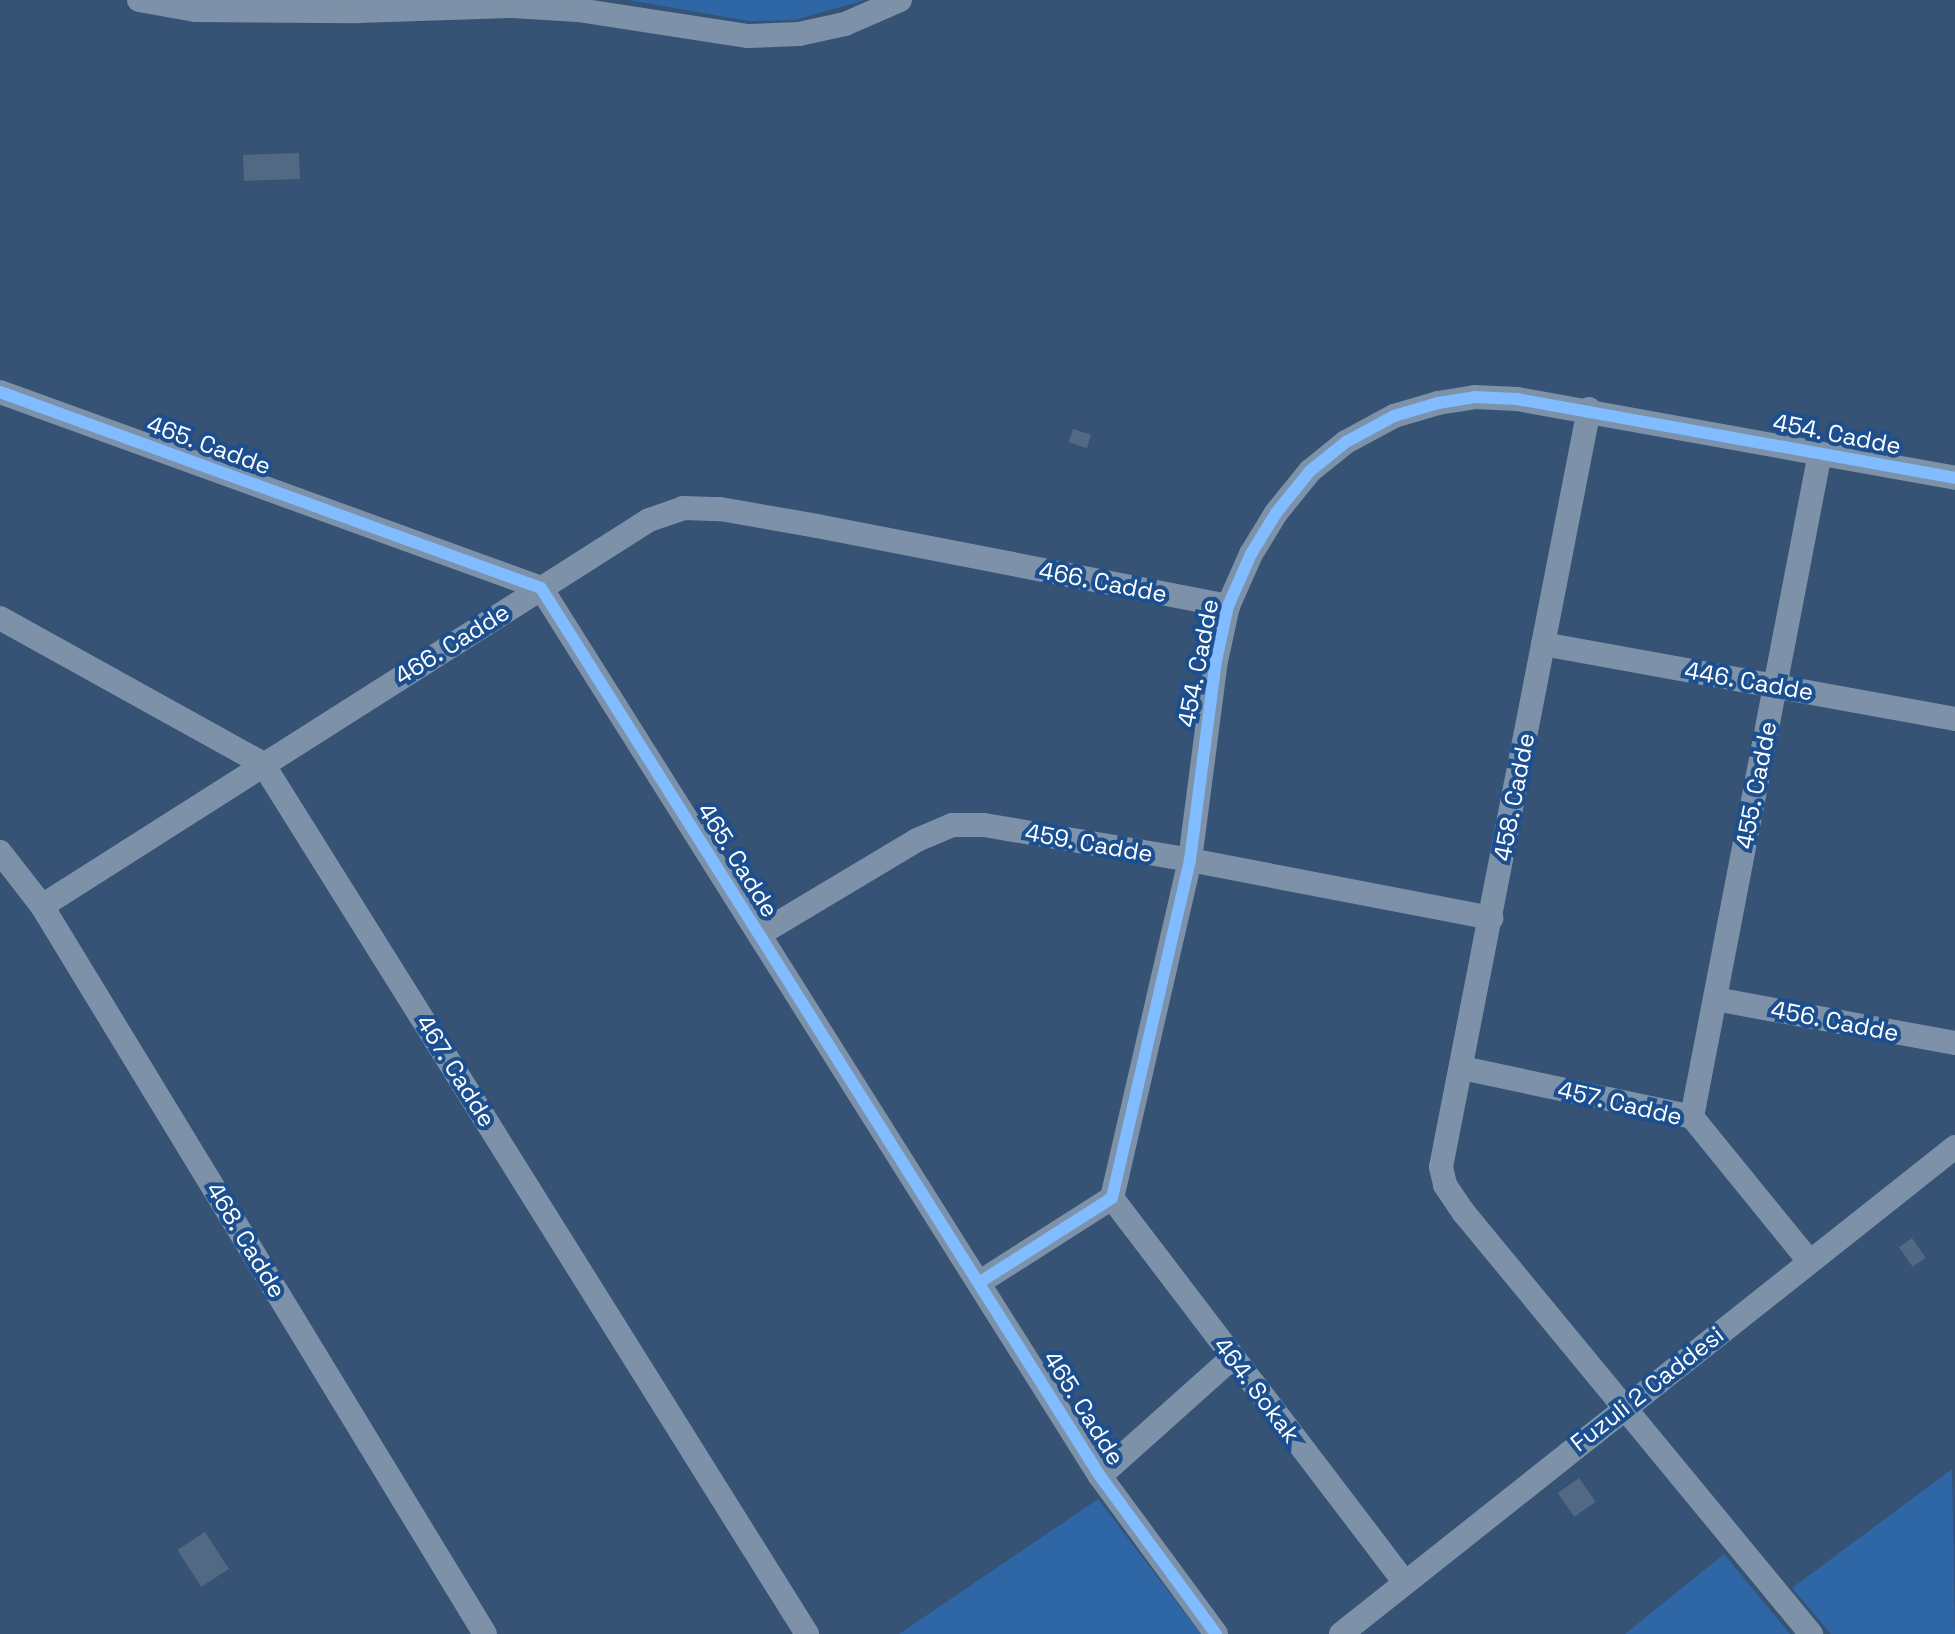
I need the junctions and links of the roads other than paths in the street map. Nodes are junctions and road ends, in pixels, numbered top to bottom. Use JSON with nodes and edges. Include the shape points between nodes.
{"nodes":[{"id":1,"x":139,"y":0,"type":"edge"},
{"id":2,"x":900,"y":0,"type":"edge"},
{"id":3,"x":0,"y":392,"type":"edge"},
{"id":4,"x":1589,"y":409,"type":"junction"},
{"id":5,"x":1820,"y":453,"type":"junction"},
{"id":6,"x":1955,"y":478,"type":"edge"},
{"id":7,"x":541,"y":588,"type":"junction"},
{"id":8,"x":1228,"y":606,"type":"junction"},
{"id":9,"x":0,"y":618,"type":"edge"},
{"id":10,"x":1543,"y":644,"type":"junction"},
{"id":11,"x":1775,"y":686,"type":"junction"},
{"id":12,"x":1955,"y":719,"type":"edge"},
{"id":13,"x":263,"y":764,"type":"junction"},
{"id":14,"x":0,"y":852,"type":"edge"},
{"id":15,"x":1190,"y":860,"type":"junction"},
{"id":16,"x":42,"y":906,"type":"junction"},
{"id":17,"x":1491,"y":918,"type":"junction"},
{"id":18,"x":760,"y":934,"type":"junction"},
{"id":19,"x":1715,"y":999,"type":"junction"},
{"id":20,"x":1955,"y":1043,"type":"edge"},
{"id":21,"x":1462,"y":1068,"type":"junction"},
{"id":22,"x":1692,"y":1117,"type":"junction"},
{"id":23,"x":1955,"y":1147,"type":"edge"},
{"id":24,"x":1112,"y":1198,"type":"junction"},
{"id":25,"x":1809,"y":1261,"type":"junction"},
{"id":26,"x":980,"y":1282,"type":"junction"},
{"id":27,"x":1232,"y":1358,"type":"junction"},
{"id":28,"x":1624,"y":1408,"type":"junction"},
{"id":29,"x":1100,"y":1476,"type":"junction"},
{"id":30,"x":1404,"y":1581,"type":"junction"},
{"id":31,"x":485,"y":1634,"type":"edge"},
{"id":32,"x":807,"y":1634,"type":"edge"},
{"id":33,"x":1216,"y":1634,"type":"edge"},
{"id":34,"x":1341,"y":1634,"type":"edge"},
{"id":35,"x":1811,"y":1634,"type":"edge"}],
"edges":[{"from":1,"to":2,"type":"street","via":[[195,10],[512,6],[578,10],[748,36],[799,34],[845,24]]},
{"from":3,"to":7,"type":"street","name":"465. Cadde"},
{"from":4,"to":5,"type":"street","name":"454. Cadde"},
{"from":4,"to":8,"type":"street","name":"454. Cadde","via":[[1474,397],[1394,416],[1346,442],[1310,471],[1276,513]]},
{"from":4,"to":10,"type":"street","name":"458. Cadde"},
{"from":5,"to":6,"type":"street","name":"454. Cadde"},
{"from":5,"to":11,"type":"street","name":"455. Cadde"},
{"from":7,"to":8,"type":"street","name":"466. Cadde","via":[[649,520],[683,508],[720,509]]},
{"from":7,"to":13,"type":"street","name":"466. Cadde"},
{"from":7,"to":18,"type":"street","name":"465. Cadde"},
{"from":8,"to":15,"type":"street","name":"454. Cadde"},
{"from":9,"to":13,"type":"street","name":"467. Cadde"},
{"from":10,"to":11,"type":"street","name":"446. Cadde"},
{"from":10,"to":17,"type":"street","name":"458. Cadde"},
{"from":11,"to":12,"type":"street","name":"446. Cadde"},
{"from":11,"to":19,"type":"street","name":"455. Cadde"},
{"from":13,"to":16,"type":"street","name":"466. Cadde"},
{"from":13,"to":32,"type":"street","name":"467. Cadde"},
{"from":14,"to":16,"type":"street","name":"468. Cadde"},
{"from":15,"to":17,"type":"street","name":"459. Cadde"},
{"from":15,"to":18,"type":"street","name":"459. Cadde","via":[[984,825],[952,825],[917,840]]},
{"from":15,"to":24,"type":"street","name":"454. Cadde"},
{"from":16,"to":31,"type":"street","name":"468. Cadde"},
{"from":17,"to":21,"type":"street","name":"458. Cadde"},
{"from":18,"to":26,"type":"street","name":"465. Cadde"},
{"from":19,"to":20,"type":"street","name":"456. Cadde"},
{"from":19,"to":22,"type":"street","name":"455. Cadde"},
{"from":21,"to":22,"type":"street","name":"457. Cadde"},
{"from":21,"to":28,"type":"street","name":"458. Cadde","via":[[1441,1167],[1445,1185]]},
{"from":22,"to":25,"type":"street","name":"457. Cadde"},
{"from":23,"to":25,"type":"street","name":"Fuzuli 2 Caddesi"},
{"from":24,"to":26,"type":"street"},
{"from":24,"to":27,"type":"street","name":"464. Sokak"},
{"from":25,"to":28,"type":"street","name":"Fuzuli 2 Caddesi"},
{"from":26,"to":29,"type":"street","name":"465. Cadde"},
{"from":27,"to":29,"type":"street"},
{"from":27,"to":30,"type":"street","name":"464. Sokak"},
{"from":28,"to":30,"type":"street","name":"Fuzuli 2 Caddesi"},
{"from":28,"to":35,"type":"street"},
{"from":29,"to":33,"type":"street","name":"465. Cadde"},
{"from":30,"to":34,"type":"street","name":"Fuzuli 2 Caddesi"}]}
